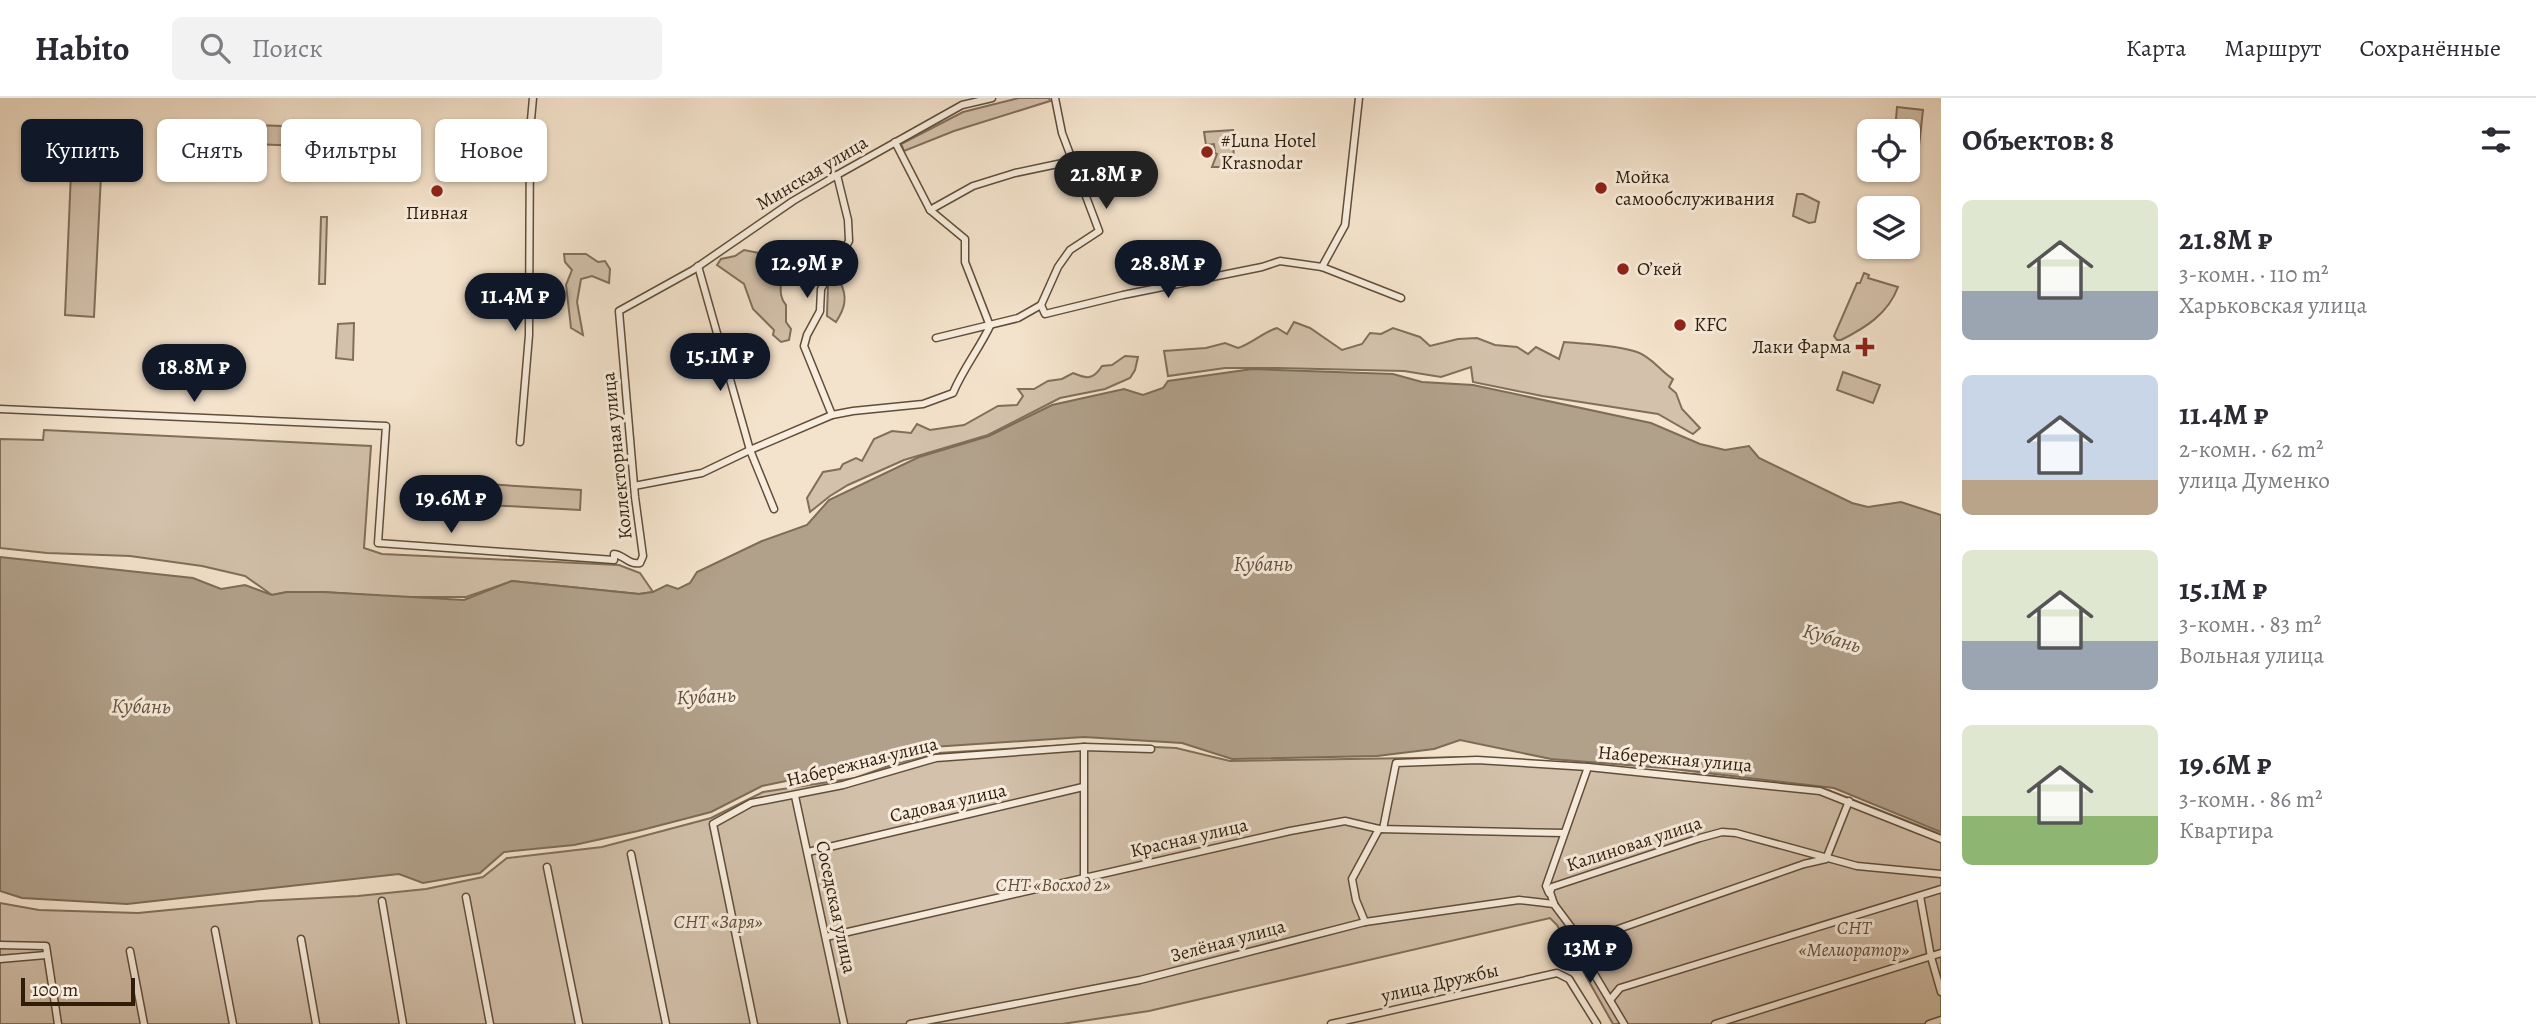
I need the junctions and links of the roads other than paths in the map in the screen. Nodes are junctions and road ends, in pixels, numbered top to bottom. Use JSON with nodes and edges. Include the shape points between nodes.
{"nodes":[{"id":1,"x":533,"y":98,"type":"edge"},
{"id":2,"x":992,"y":98,"type":"edge"},
{"id":3,"x":1055,"y":98,"type":"edge"},
{"id":4,"x":1359,"y":98,"type":"edge"},
{"id":5,"x":895,"y":142,"type":"junction"},
{"id":6,"x":1072,"y":161,"type":"junction"},
{"id":7,"x":837,"y":175,"type":"junction"},
{"id":8,"x":930,"y":210,"type":"junction"},
{"id":9,"x":698,"y":266,"type":"junction"},
{"id":10,"x":1322,"y":267,"type":"junction"},
{"id":11,"x":1401,"y":298,"type":"dead end"},
{"id":12,"x":1041,"y":304,"type":"junction"},
{"id":13,"x":619,"y":311,"type":"joint"},
{"id":14,"x":990,"y":326,"type":"junction"},
{"id":15,"x":936,"y":338,"type":"dead end"},
{"id":16,"x":0,"y":409,"type":"edge"},
{"id":17,"x":832,"y":415,"type":"junction"},
{"id":18,"x":520,"y":442,"type":"dead end"},
{"id":19,"x":750,"y":450,"type":"junction"},
{"id":20,"x":634,"y":486,"type":"junction"},
{"id":21,"x":774,"y":509,"type":"dead end"},
{"id":22,"x":1084,"y":747,"type":"junction"},
{"id":23,"x":1150,"y":748,"type":"dead end"},
{"id":24,"x":1588,"y":767,"type":"junction"},
{"id":25,"x":1083,"y":787,"type":"junction"},
{"id":26,"x":795,"y":796,"type":"junction"},
{"id":27,"x":1849,"y":801,"type":"junction"},
{"id":28,"x":1381,"y":829,"type":"junction"},
{"id":29,"x":1564,"y":833,"type":"junction"},
{"id":30,"x":1941,"y":839,"type":"edge"},
{"id":31,"x":808,"y":852,"type":"junction"},
{"id":32,"x":631,"y":854,"type":"dead end"},
{"id":33,"x":1826,"y":859,"type":"junction"},
{"id":34,"x":547,"y":867,"type":"dead end"},
{"id":35,"x":1941,"y":874,"type":"edge"},
{"id":36,"x":1084,"y":878,"type":"junction"},
{"id":37,"x":1941,"y":889,"type":"edge"},
{"id":38,"x":466,"y":897,"type":"dead end"},
{"id":39,"x":1920,"y":897,"type":"junction"},
{"id":40,"x":382,"y":901,"type":"dead end"},
{"id":41,"x":1554,"y":904,"type":"junction"},
{"id":42,"x":1365,"y":922,"type":"junction"},
{"id":43,"x":215,"y":930,"type":"dead end"},
{"id":44,"x":1577,"y":935,"type":"junction"},
{"id":45,"x":826,"y":937,"type":"junction"},
{"id":46,"x":301,"y":939,"type":"dead end"},
{"id":47,"x":0,"y":945,"type":"edge"},
{"id":48,"x":130,"y":951,"type":"dead end"},
{"id":49,"x":1941,"y":953,"type":"edge"},
{"id":50,"x":46,"y":955,"type":"junction"},
{"id":51,"x":1931,"y":957,"type":"junction"},
{"id":52,"x":0,"y":959,"type":"edge"},
{"id":53,"x":1941,"y":992,"type":"edge"},
{"id":54,"x":1610,"y":1000,"type":"junction"},
{"id":55,"x":1941,"y":1020,"type":"edge"},
{"id":56,"x":58,"y":1024,"type":"edge"},
{"id":57,"x":144,"y":1024,"type":"edge"},
{"id":58,"x":233,"y":1024,"type":"edge"},
{"id":59,"x":316,"y":1024,"type":"edge"},
{"id":60,"x":403,"y":1024,"type":"edge"},
{"id":61,"x":490,"y":1024,"type":"edge"},
{"id":62,"x":579,"y":1024,"type":"edge"},
{"id":63,"x":666,"y":1024,"type":"edge"},
{"id":64,"x":754,"y":1024,"type":"edge"},
{"id":65,"x":844,"y":1024,"type":"edge"},
{"id":66,"x":910,"y":1024,"type":"edge"},
{"id":67,"x":1331,"y":1024,"type":"edge"},
{"id":68,"x":1597,"y":1024,"type":"edge"},
{"id":69,"x":1624,"y":1024,"type":"edge"},
{"id":70,"x":1715,"y":1024,"type":"edge"},
{"id":71,"x":1929,"y":1024,"type":"edge"}],
"edges":[{"from":1,"to":18,"type":"street","via":[[529,334]]},
{"from":2,"to":5,"type":"street","name":"Минская улица","via":[[962,105]]},
{"from":3,"to":6,"type":"street"},
{"from":4,"to":10,"type":"street","via":[[1345,225]]},
{"from":5,"to":7,"type":"street","name":"Минская улица"},
{"from":5,"to":8,"type":"street"},
{"from":6,"to":8,"type":"street","via":[[973,187]]},
{"from":6,"to":12,"type":"street","via":[[1099,231],[1070,250]]},
{"from":7,"to":9,"type":"street","name":"Минская улица"},
{"from":7,"to":17,"type":"street","via":[[849,240],[821,289],[820,311],[804,346]]},
{"from":8,"to":14,"type":"street","via":[[965,239],[965,262]]},
{"from":9,"to":13,"type":"street","name":"Минская улица"},
{"from":9,"to":19,"type":"street"},
{"from":10,"to":11,"type":"street"},
{"from":10,"to":12,"type":"street","via":[[1280,261],[1045,314]]},
{"from":12,"to":14,"type":"street","via":[[1018,318]]},
{"from":13,"to":20,"type":"street","name":"Коллекторная улица"},
{"from":14,"to":15,"type":"street"},
{"from":14,"to":17,"type":"street","via":[[953,393],[923,404]]},
{"from":16,"to":20,"type":"street","name":"Коллекторная улица","via":[[386,426],[377,543],[614,560],[614,554],[620,554],[640,563],[643,556]]},
{"from":17,"to":19,"type":"street"},
{"from":19,"to":20,"type":"street","via":[[702,473]]},
{"from":19,"to":21,"type":"street"},
{"from":22,"to":23,"type":"street","name":"Набережная улица"},
{"from":22,"to":25,"type":"street"},
{"from":22,"to":26,"type":"street","name":"Набережная улица","via":[[936,758]]},
{"from":24,"to":27,"type":"street","name":"Набережная улица","via":[[1820,791]]},
{"from":24,"to":28,"type":"street","name":"Набережная улица","via":[[1477,760],[1396,763]]},
{"from":24,"to":29,"type":"street"},
{"from":25,"to":31,"type":"street","name":"Садовая улица"},
{"from":25,"to":36,"type":"street"},
{"from":26,"to":31,"type":"street","name":"Соседская улица"},
{"from":26,"to":64,"type":"street","name":"Набережная улица","via":[[751,803],[713,824]]},
{"from":27,"to":30,"type":"street","name":"Набережная улица"},
{"from":27,"to":33,"type":"street"},
{"from":28,"to":29,"type":"street","name":"Красная улица"},
{"from":28,"to":36,"type":"street","name":"Красная улица","via":[[1345,821]]},
{"from":28,"to":42,"type":"street","via":[[1352,879]]},
{"from":29,"to":41,"type":"street","via":[[1546,886]]},
{"from":31,"to":45,"type":"street","name":"Соседская улица"},
{"from":32,"to":63,"type":"street"},
{"from":33,"to":35,"type":"street"},
{"from":33,"to":41,"type":"street","name":"Калиновая улица","via":[[1722,832],[1552,887]]},
{"from":33,"to":44,"type":"street","via":[[1601,935]]},
{"from":34,"to":62,"type":"street"},
{"from":36,"to":45,"type":"street","name":"Красная улица"},
{"from":37,"to":39,"type":"street"},
{"from":38,"to":61,"type":"street"},
{"from":39,"to":51,"type":"street"},
{"from":39,"to":54,"type":"street","via":[[1620,988]]},
{"from":40,"to":60,"type":"street"},
{"from":41,"to":42,"type":"street","name":"Зелёная улица","via":[[1519,900]]},
{"from":41,"to":44,"type":"street"},
{"from":42,"to":66,"type":"street","name":"Зелёная улица","via":[[1140,980]]},
{"from":43,"to":58,"type":"street"},
{"from":44,"to":54,"type":"street"},
{"from":45,"to":65,"type":"street","name":"Соседская улица"},
{"from":46,"to":59,"type":"street"},
{"from":47,"to":50,"type":"street","via":[[46,946]]},
{"from":48,"to":57,"type":"street"},
{"from":49,"to":51,"type":"street"},
{"from":50,"to":52,"type":"street"},
{"from":50,"to":56,"type":"street"},
{"from":51,"to":53,"type":"street"},
{"from":51,"to":70,"type":"street"},
{"from":54,"to":69,"type":"street"},
{"from":55,"to":71,"type":"street"},
{"from":67,"to":68,"type":"street","name":"улица Дружбы","via":[[1557,973],[1569,979]]}]}
